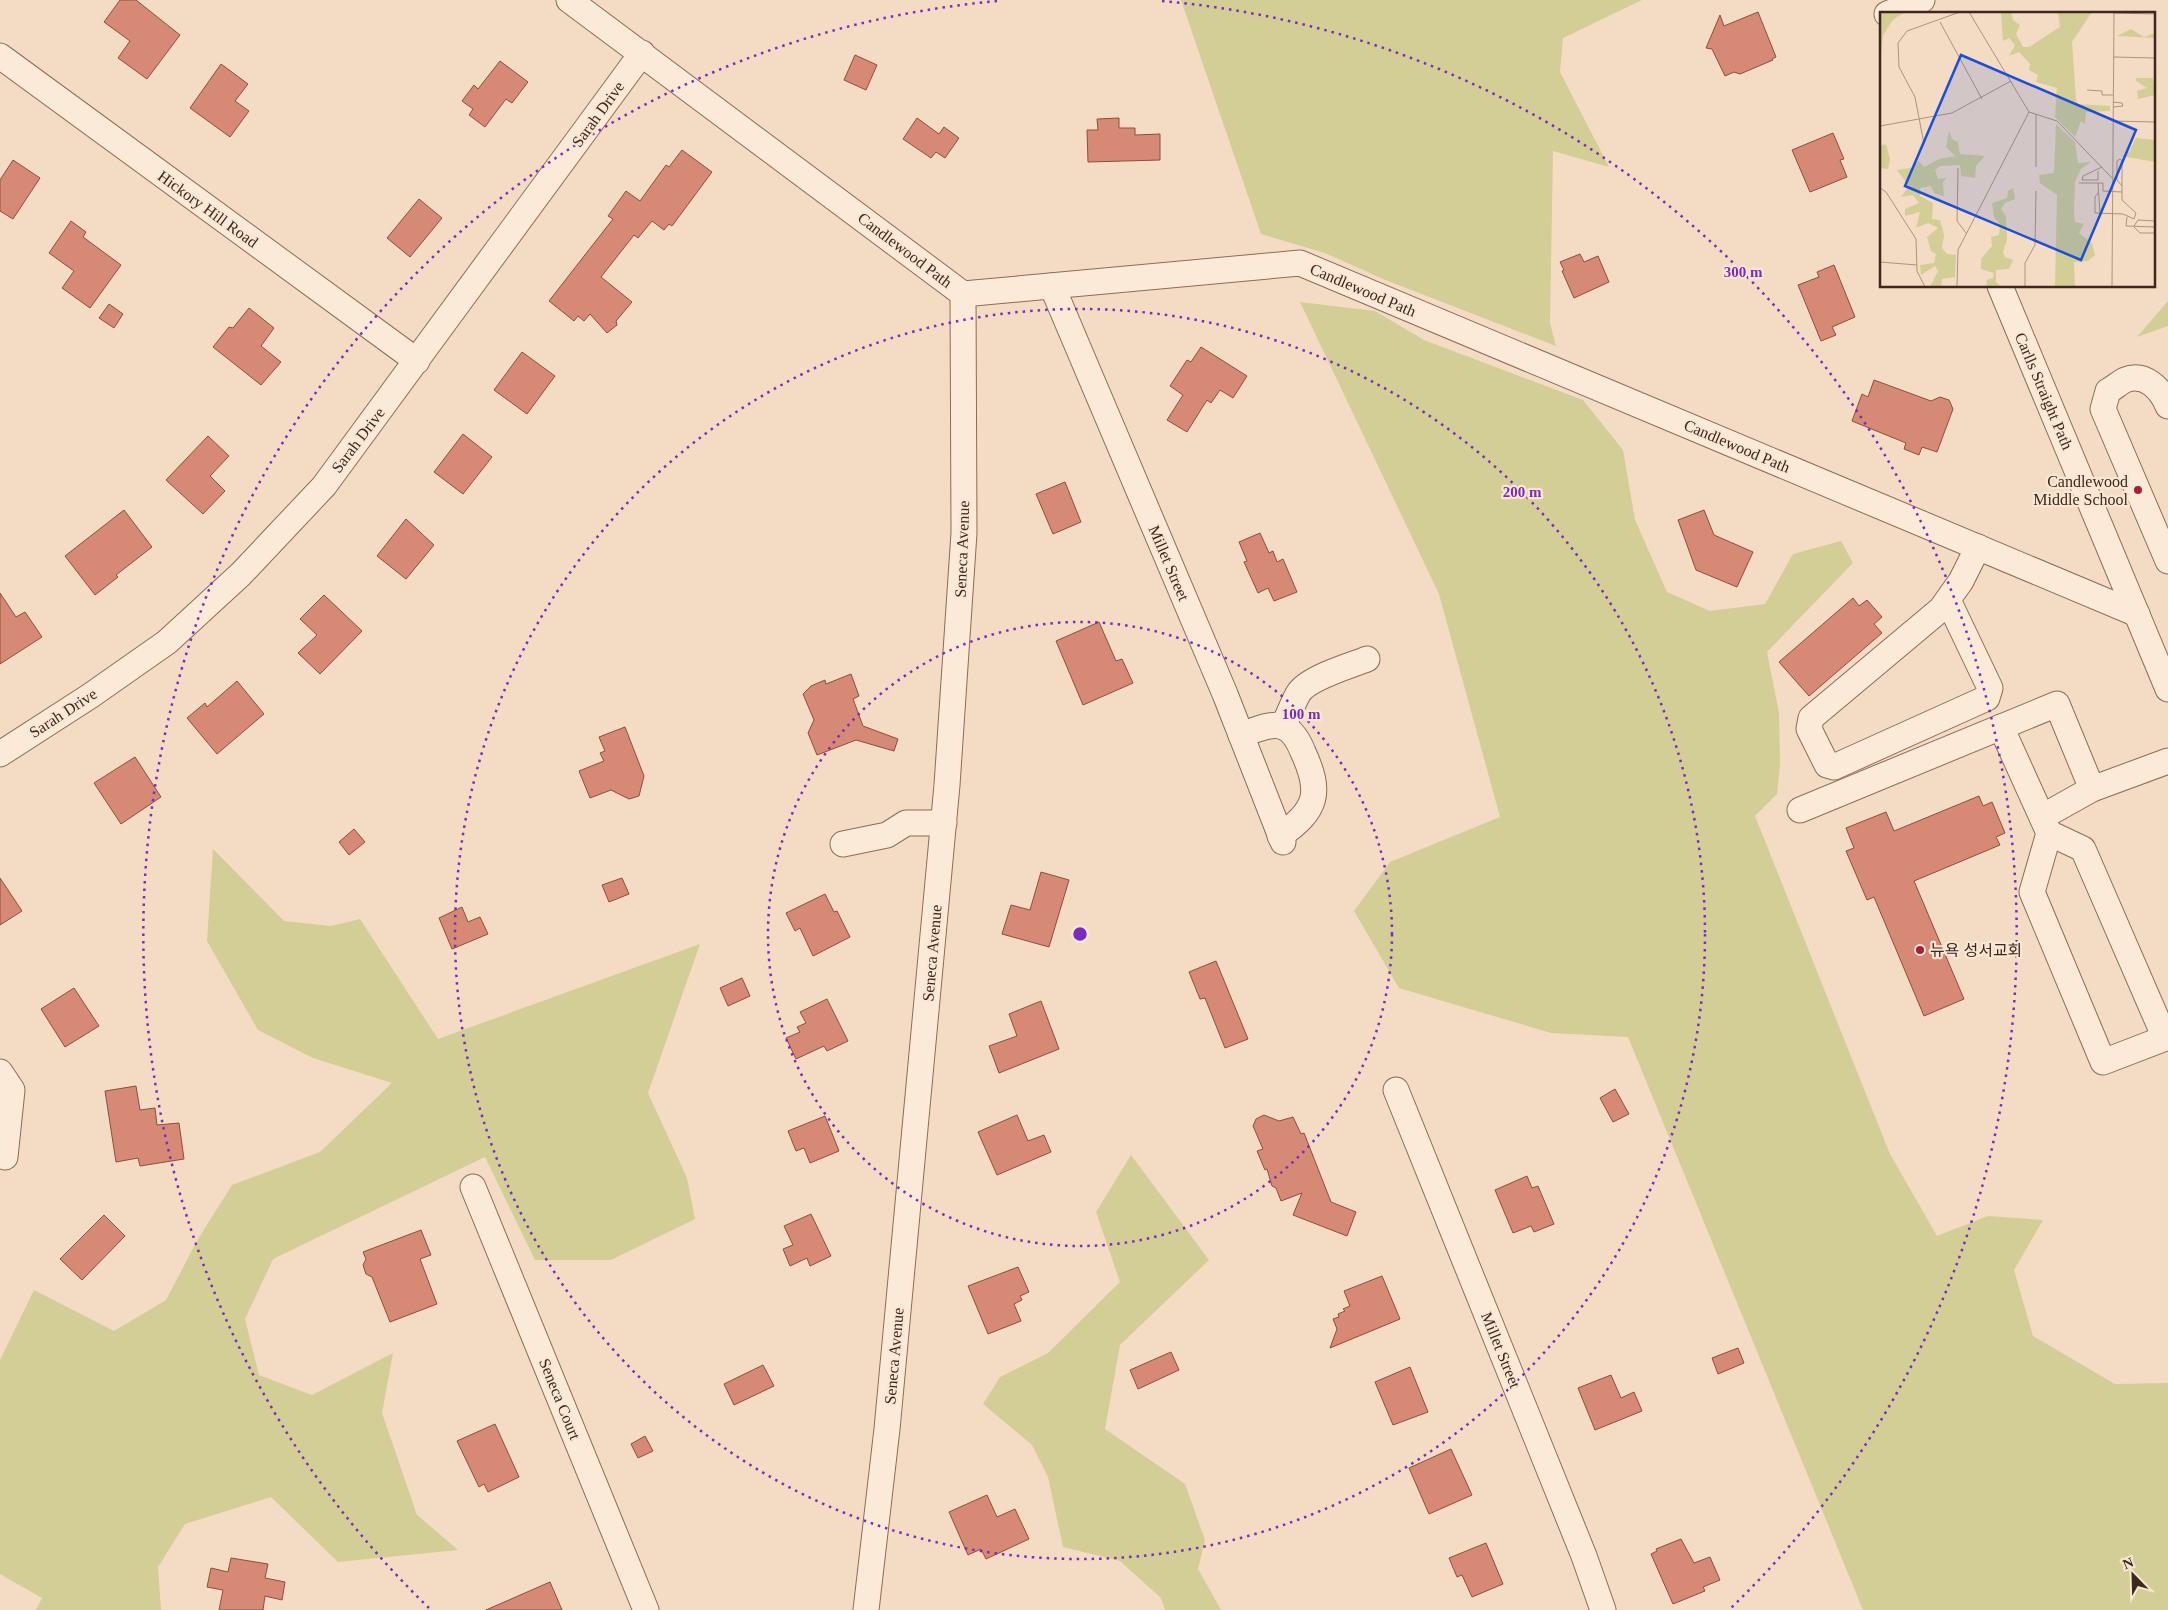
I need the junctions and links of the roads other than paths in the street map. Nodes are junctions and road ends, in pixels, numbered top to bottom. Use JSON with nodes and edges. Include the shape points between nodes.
{"nodes":[{"id":1,"x":569,"y":0,"type":"edge"},
{"id":2,"x":1881,"y":0,"type":"edge"},
{"id":3,"x":1922,"y":0,"type":"edge"},
{"id":4,"x":1886,"y":12,"type":"edge"},
{"id":5,"x":1892,"y":12,"type":"edge"},
{"id":6,"x":642,"y":53,"type":"junction"},
{"id":7,"x":0,"y":56,"type":"edge"},
{"id":8,"x":1052,"y":286,"type":"junction"},
{"id":9,"x":2001,"y":288,"type":"edge"},
{"id":10,"x":963,"y":294,"type":"junction"},
{"id":11,"x":417,"y":361,"type":"junction"},
{"id":12,"x":2168,"y":406,"type":"edge"},
{"id":13,"x":1978,"y":547,"type":"junction"},
{"id":14,"x":2168,"y":561,"type":"edge"},
{"id":15,"x":1948,"y":600,"type":"junction"},
{"id":16,"x":2137,"y":614,"type":"junction"},
{"id":17,"x":1367,"y":659,"type":"dead end"},
{"id":18,"x":2168,"y":689,"type":"edge"},
{"id":19,"x":1283,"y":727,"type":"junction"},
{"id":20,"x":2001,"y":727,"type":"junction"},
{"id":21,"x":1241,"y":735,"type":"junction"},
{"id":22,"x":0,"y":754,"type":"edge"},
{"id":23,"x":2168,"y":761,"type":"edge"},
{"id":24,"x":2092,"y":789,"type":"junction"},
{"id":25,"x":1800,"y":810,"type":"dead end"},
{"id":26,"x":944,"y":823,"type":"junction"},
{"id":27,"x":2046,"y":825,"type":"junction"},
{"id":28,"x":843,"y":844,"type":"dead end"},
{"id":29,"x":2167,"y":1037,"type":"edge"},
{"id":30,"x":0,"y":1072,"type":"edge"},
{"id":31,"x":1396,"y":1090,"type":"dead end"},
{"id":32,"x":5,"y":1157,"type":"dead end"},
{"id":33,"x":474,"y":1187,"type":"dead end"},
{"id":34,"x":646,"y":1610,"type":"edge"},
{"id":35,"x":866,"y":1610,"type":"edge"},
{"id":36,"x":1603,"y":1610,"type":"edge"}],
"edges":[{"from":1,"to":6,"type":"street","name":"Candlewood Path"},
{"from":2,"to":4,"type":"street"},
{"from":3,"to":5,"type":"street"},
{"from":6,"to":10,"type":"street","name":"Candlewood Path"},
{"from":6,"to":11,"type":"street","name":"Sarah Drive"},
{"from":7,"to":11,"type":"street","name":"Hickory Hill Road"},
{"from":8,"to":10,"type":"street","name":"Candlewood Path"},
{"from":8,"to":13,"type":"street","name":"Candlewood Path","via":[[1300,263]]},
{"from":8,"to":21,"type":"street","name":"Millet Street"},
{"from":9,"to":16,"type":"street","name":"Carlls Straight Path"},
{"from":10,"to":26,"type":"street","name":"Seneca Avenue","via":[[964,534]]},
{"from":11,"to":22,"type":"street","name":"Sarah Drive","via":[[324,486],[241,574],[167,642]]},
{"from":12,"to":14,"type":"street","via":[[2163,393],[2145,379],[2126,380],[2108,391],[2103,409]]},
{"from":13,"to":15,"type":"street"},
{"from":13,"to":16,"type":"street","name":"Candlewood Path"},
{"from":15,"to":15,"type":"street","via":[[1811,718],[1809,729],[1827,765],[1834,767],[1988,698],[1990,688]]},
{"from":16,"to":18,"type":"street","name":"Carlls Straight Path"},
{"from":17,"to":19,"type":"street","via":[[1304,688]]},
{"from":19,"to":21,"type":"street","via":[[1273,725]]},
{"from":19,"to":21,"type":"street","name":"Millet Street","via":[[1300,745],[1314,784],[1309,809],[1300,823],[1282,839]]},
{"from":20,"to":24,"type":"street","via":[[2057,704]]},
{"from":20,"to":25,"type":"street"},
{"from":20,"to":27,"type":"street"},
{"from":23,"to":24,"type":"street"},
{"from":24,"to":27,"type":"street"},
{"from":26,"to":28,"type":"street","via":[[906,823],[887,834]]},
{"from":26,"to":35,"type":"street","name":"Seneca Avenue","via":[[888,1419]]},
{"from":27,"to":29,"type":"street","via":[[2084,849]]},
{"from":27,"to":29,"type":"street","via":[[2032,892],[2103,1062]]},
{"from":30,"to":32,"type":"street","via":[[12,1090]]},
{"from":31,"to":36,"type":"street","name":"Millet Street"},
{"from":33,"to":34,"type":"street","name":"Seneca Court"}]}
